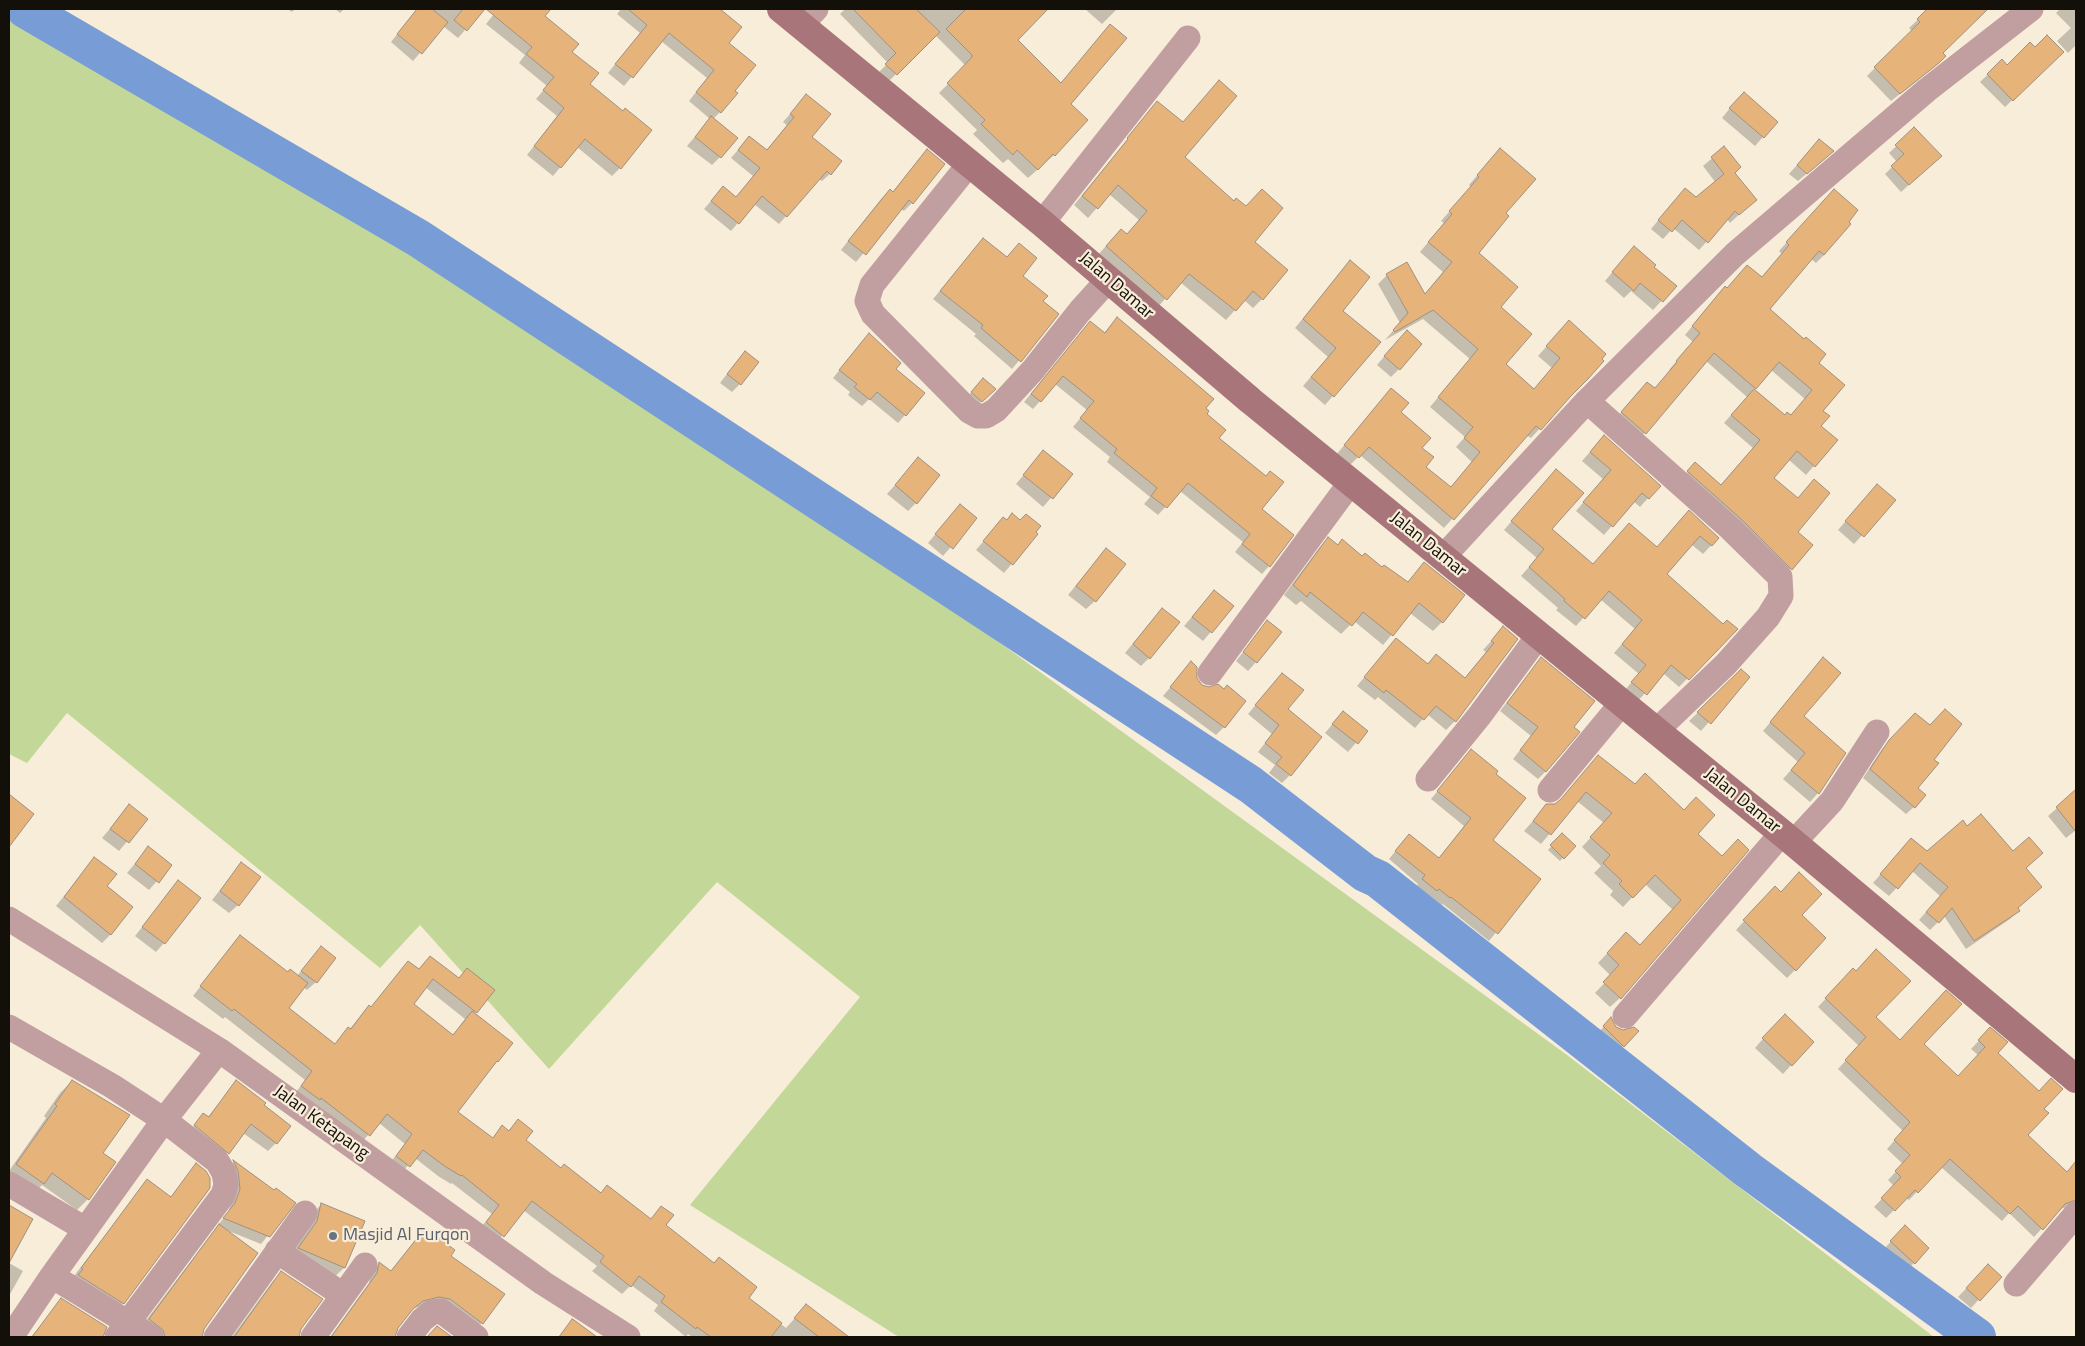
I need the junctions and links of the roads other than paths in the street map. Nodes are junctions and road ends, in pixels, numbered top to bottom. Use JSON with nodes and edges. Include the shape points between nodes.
{"nodes":[{"id":1,"x":2031,"y":9,"type":"edge"},
{"id":2,"x":799,"y":14,"type":"edge"},
{"id":3,"x":1188,"y":38,"type":"dead end"},
{"id":4,"x":970,"y":163,"type":"junction"},
{"id":5,"x":1042,"y":223,"type":"junction"},
{"id":6,"x":1108,"y":280,"type":"junction"},
{"id":7,"x":1587,"y":401,"type":"junction"},
{"id":8,"x":1351,"y":482,"type":"junction"},
{"id":9,"x":1443,"y":557,"type":"junction"},
{"id":10,"x":1539,"y":635,"type":"junction"},
{"id":11,"x":1210,"y":673,"type":"dead end"},
{"id":12,"x":1622,"y":703,"type":"junction"},
{"id":13,"x":1656,"y":731,"type":"junction"},
{"id":14,"x":1877,"y":732,"type":"dead end"},
{"id":15,"x":1428,"y":779,"type":"dead end"},
{"id":16,"x":1550,"y":790,"type":"dead end"},
{"id":17,"x":1788,"y":838,"type":"junction"},
{"id":18,"x":9,"y":919,"type":"edge"},
{"id":19,"x":1625,"y":1016,"type":"dead end"},
{"id":20,"x":9,"y":1027,"type":"edge"},
{"id":21,"x":219,"y":1050,"type":"junction"},
{"id":22,"x":2076,"y":1080,"type":"edge"},
{"id":23,"x":164,"y":1120,"type":"junction"},
{"id":24,"x":9,"y":1184,"type":"edge"},
{"id":25,"x":305,"y":1213,"type":"dead end"},
{"id":26,"x":2076,"y":1214,"type":"edge"},
{"id":27,"x":84,"y":1229,"type":"junction"},
{"id":28,"x":277,"y":1251,"type":"junction"},
{"id":29,"x":365,"y":1265,"type":"dead end"},
{"id":30,"x":52,"y":1276,"type":"junction"},
{"id":31,"x":2016,"y":1284,"type":"dead end"},
{"id":32,"x":343,"y":1295,"type":"junction"},
{"id":33,"x":122,"y":1330,"type":"edge"},
{"id":34,"x":11,"y":1337,"type":"edge"},
{"id":35,"x":151,"y":1337,"type":"edge"},
{"id":36,"x":216,"y":1337,"type":"edge"},
{"id":37,"x":314,"y":1337,"type":"edge"},
{"id":38,"x":409,"y":1337,"type":"edge"},
{"id":39,"x":476,"y":1337,"type":"edge"},
{"id":40,"x":628,"y":1337,"type":"edge"}],
"edges":[{"from":1,"to":7,"type":"street","via":[[1927,90],[1735,254]]},
{"from":2,"to":4,"type":"street","name":"Jalan Damar"},
{"from":3,"to":5,"type":"street"},
{"from":4,"to":5,"type":"street","name":"Jalan Damar"},
{"from":4,"to":6,"type":"street","via":[[872,285],[866,301],[878,320],[969,411],[986,416],[996,410]]},
{"from":5,"to":6,"type":"street","name":"Jalan Damar"},
{"from":6,"to":8,"type":"street","name":"Jalan Damar"},
{"from":7,"to":9,"type":"street"},
{"from":7,"to":13,"type":"street","via":[[1724,522],[1780,578],[1781,596],[1768,617],[1726,664]]},
{"from":8,"to":9,"type":"street","name":"Jalan Damar"},
{"from":8,"to":11,"type":"street"},
{"from":9,"to":10,"type":"street","name":"Jalan Damar"},
{"from":10,"to":12,"type":"street","name":"Jalan Damar"},
{"from":10,"to":15,"type":"street"},
{"from":12,"to":13,"type":"street","name":"Jalan Damar"},
{"from":12,"to":16,"type":"street"},
{"from":13,"to":17,"type":"street","name":"Jalan Damar"},
{"from":14,"to":17,"type":"street","via":[[1832,801]]},
{"from":17,"to":19,"type":"street"},
{"from":17,"to":22,"type":"street","name":"Jalan Damar"},
{"from":18,"to":21,"type":"street","name":"Jalan Ketapang"},
{"from":20,"to":23,"type":"street"},
{"from":21,"to":23,"type":"street"},
{"from":21,"to":40,"type":"street","name":"Jalan Ketapang","via":[[543,1283]]},
{"from":23,"to":27,"type":"street"},
{"from":23,"to":33,"type":"street","via":[[218,1161],[226,1185],[223,1195]]},
{"from":24,"to":27,"type":"street"},
{"from":25,"to":28,"type":"street"},
{"from":26,"to":31,"type":"street"},
{"from":27,"to":30,"type":"street"},
{"from":28,"to":32,"type":"street"},
{"from":28,"to":36,"type":"street"},
{"from":29,"to":32,"type":"street"},
{"from":30,"to":33,"type":"street"},
{"from":30,"to":34,"type":"street"},
{"from":32,"to":37,"type":"street"},
{"from":33,"to":35,"type":"street"},
{"from":38,"to":39,"type":"street","via":[[422,1320],[432,1312],[441,1311]]}]}
